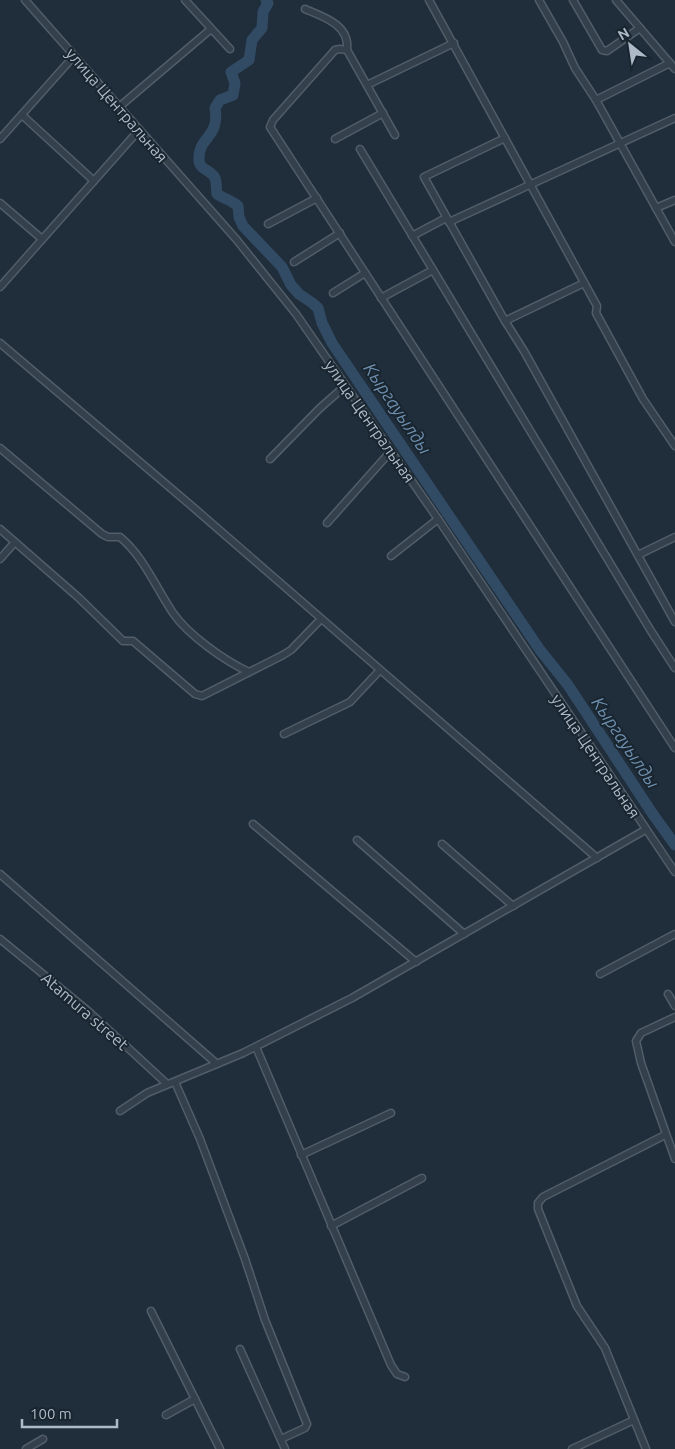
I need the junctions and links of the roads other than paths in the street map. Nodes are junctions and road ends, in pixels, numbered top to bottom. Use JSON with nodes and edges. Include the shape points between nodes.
{"nodes":[{"id":1,"x":25,"y":0,"type":"edge"},
{"id":2,"x":185,"y":0,"type":"edge"},
{"id":3,"x":429,"y":0,"type":"edge"},
{"id":4,"x":539,"y":0,"type":"edge"},
{"id":5,"x":574,"y":0,"type":"edge"},
{"id":6,"x":616,"y":0,"type":"edge"},
{"id":7,"x":305,"y":9,"type":"dead end"},
{"id":8,"x":640,"y":28,"type":"junction"},
{"id":9,"x":211,"y":29,"type":"junction"},
{"id":10,"x":454,"y":43,"type":"junction"},
{"id":11,"x":230,"y":49,"type":"dead end"},
{"id":12,"x":347,"y":50,"type":"junction"},
{"id":13,"x":74,"y":56,"type":"junction"},
{"id":14,"x":673,"y":66,"type":"edge"},
{"id":15,"x":367,"y":85,"type":"junction"},
{"id":16,"x":596,"y":100,"type":"junction"},
{"id":17,"x":119,"y":107,"type":"junction"},
{"id":18,"x":383,"y":113,"type":"junction"},
{"id":19,"x":22,"y":115,"type":"junction"},
{"id":20,"x":675,"y":118,"type":"edge"},
{"id":21,"x":139,"y":130,"type":"junction"},
{"id":22,"x":395,"y":134,"type":"dead end"},
{"id":23,"x":505,"y":138,"type":"junction"},
{"id":24,"x":0,"y":139,"type":"edge"},
{"id":25,"x":335,"y":139,"type":"dead end"},
{"id":26,"x":621,"y":144,"type":"junction"},
{"id":27,"x":360,"y":149,"type":"dead end"},
{"id":28,"x":94,"y":181,"type":"junction"},
{"id":29,"x":531,"y":185,"type":"junction"},
{"id":30,"x":317,"y":198,"type":"junction"},
{"id":31,"x":675,"y":200,"type":"edge"},
{"id":32,"x":0,"y":203,"type":"edge"},
{"id":33,"x":656,"y":208,"type":"junction"},
{"id":34,"x":448,"y":220,"type":"junction"},
{"id":35,"x":268,"y":224,"type":"dead end"},
{"id":36,"x":340,"y":234,"type":"junction"},
{"id":37,"x":412,"y":236,"type":"junction"},
{"id":38,"x":42,"y":239,"type":"junction"},
{"id":39,"x":675,"y":242,"type":"edge"},
{"id":40,"x":294,"y":262,"type":"dead end"},
{"id":41,"x":433,"y":270,"type":"junction"},
{"id":42,"x":365,"y":273,"type":"junction"},
{"id":43,"x":584,"y":283,"type":"junction"},
{"id":44,"x":0,"y":287,"type":"edge"},
{"id":45,"x":334,"y":293,"type":"dead end"},
{"id":46,"x":382,"y":298,"type":"junction"},
{"id":47,"x":505,"y":321,"type":"junction"},
{"id":48,"x":0,"y":343,"type":"edge"},
{"id":49,"x":345,"y":386,"type":"junction"},
{"id":50,"x":675,"y":446,"type":"edge"},
{"id":51,"x":0,"y":448,"type":"edge"},
{"id":52,"x":391,"y":451,"type":"junction"},
{"id":53,"x":270,"y":459,"type":"dead end"},
{"id":54,"x":438,"y":519,"type":"junction"},
{"id":55,"x":327,"y":522,"type":"dead end"},
{"id":56,"x":0,"y":529,"type":"edge"},
{"id":57,"x":675,"y":537,"type":"edge"},
{"id":58,"x":16,"y":542,"type":"junction"},
{"id":59,"x":638,"y":555,"type":"junction"},
{"id":60,"x":392,"y":556,"type":"dead end"},
{"id":61,"x":0,"y":558,"type":"edge"},
{"id":62,"x":322,"y":619,"type":"junction"},
{"id":63,"x":675,"y":622,"type":"edge"},
{"id":64,"x":675,"y":668,"type":"edge"},
{"id":65,"x":380,"y":670,"type":"junction"},
{"id":66,"x":249,"y":672,"type":"junction"},
{"id":67,"x":284,"y":734,"type":"dead end"},
{"id":68,"x":675,"y":748,"type":"edge"},
{"id":69,"x":253,"y":824,"type":"dead end"},
{"id":70,"x":645,"y":830,"type":"junction"},
{"id":71,"x":357,"y":840,"type":"dead end"},
{"id":72,"x":442,"y":844,"type":"dead end"},
{"id":73,"x":597,"y":858,"type":"junction"},
{"id":74,"x":675,"y":872,"type":"edge"},
{"id":75,"x":0,"y":874,"type":"edge"},
{"id":76,"x":513,"y":906,"type":"junction"},
{"id":77,"x":464,"y":934,"type":"junction"},
{"id":78,"x":675,"y":934,"type":"edge"},
{"id":79,"x":0,"y":939,"type":"edge"},
{"id":80,"x":416,"y":962,"type":"junction"},
{"id":81,"x":600,"y":974,"type":"dead end"},
{"id":82,"x":668,"y":994,"type":"dead end"},
{"id":83,"x":675,"y":1006,"type":"edge"},
{"id":84,"x":675,"y":1016,"type":"edge"},
{"id":85,"x":256,"y":1047,"type":"junction"},
{"id":86,"x":217,"y":1064,"type":"junction"},
{"id":87,"x":175,"y":1082,"type":"junction"},
{"id":88,"x":167,"y":1084,"type":"junction"},
{"id":89,"x":120,"y":1111,"type":"dead end"},
{"id":90,"x":391,"y":1113,"type":"dead end"},
{"id":91,"x":665,"y":1134,"type":"junction"},
{"id":92,"x":301,"y":1155,"type":"junction"},
{"id":93,"x":675,"y":1159,"type":"edge"},
{"id":94,"x":422,"y":1178,"type":"dead end"},
{"id":95,"x":332,"y":1226,"type":"junction"},
{"id":96,"x":150,"y":1311,"type":"dead end"},
{"id":97,"x":240,"y":1349,"type":"dead end"},
{"id":98,"x":405,"y":1378,"type":"dead end"},
{"id":99,"x":195,"y":1399,"type":"junction"},
{"id":100,"x":166,"y":1415,"type":"dead end"},
{"id":101,"x":634,"y":1420,"type":"junction"},
{"id":102,"x":281,"y":1438,"type":"junction"},
{"id":103,"x":43,"y":1439,"type":"dead end"},
{"id":104,"x":26,"y":1449,"type":"edge"},
{"id":105,"x":220,"y":1449,"type":"edge"},
{"id":106,"x":285,"y":1449,"type":"edge"},
{"id":107,"x":572,"y":1449,"type":"edge"},
{"id":108,"x":646,"y":1449,"type":"edge"}],
"edges":[{"from":1,"to":13,"type":"street","name":"улица Центральная"},
{"from":2,"to":9,"type":"street"},
{"from":3,"to":10,"type":"street"},
{"from":4,"to":16,"type":"street"},
{"from":5,"to":8,"type":"street","via":[[602,50],[607,51]]},
{"from":6,"to":8,"type":"street"},
{"from":7,"to":12,"type":"street","via":[[334,22],[345,35]]},
{"from":8,"to":14,"type":"street"},
{"from":9,"to":11,"type":"street"},
{"from":9,"to":17,"type":"street"},
{"from":10,"to":15,"type":"street"},
{"from":10,"to":23,"type":"street"},
{"from":12,"to":15,"type":"street"},
{"from":12,"to":30,"type":"street","via":[[334,50],[270,127]]},
{"from":13,"to":17,"type":"street","name":"улица Центральная"},
{"from":13,"to":19,"type":"street"},
{"from":14,"to":16,"type":"street"},
{"from":15,"to":18,"type":"street"},
{"from":16,"to":26,"type":"street"},
{"from":17,"to":21,"type":"street","name":"улица Центральная"},
{"from":18,"to":22,"type":"street"},
{"from":18,"to":25,"type":"street"},
{"from":19,"to":24,"type":"street"},
{"from":19,"to":28,"type":"street"},
{"from":20,"to":26,"type":"street"},
{"from":21,"to":28,"type":"street"},
{"from":21,"to":49,"type":"street","name":"улица Центральная","via":[[255,262],[296,314]]},
{"from":23,"to":29,"type":"street"},
{"from":23,"to":34,"type":"street","via":[[424,177]]},
{"from":26,"to":29,"type":"street"},
{"from":26,"to":33,"type":"street"},
{"from":27,"to":37,"type":"street"},
{"from":28,"to":38,"type":"street"},
{"from":29,"to":34,"type":"street"},
{"from":29,"to":43,"type":"street"},
{"from":30,"to":35,"type":"street"},
{"from":30,"to":36,"type":"street"},
{"from":31,"to":33,"type":"street"},
{"from":32,"to":38,"type":"street"},
{"from":33,"to":39,"type":"street"},
{"from":34,"to":37,"type":"street"},
{"from":34,"to":47,"type":"street"},
{"from":36,"to":40,"type":"street"},
{"from":36,"to":42,"type":"street"},
{"from":37,"to":41,"type":"street"},
{"from":38,"to":44,"type":"street"},
{"from":41,"to":46,"type":"street"},
{"from":41,"to":64,"type":"street"},
{"from":42,"to":45,"type":"street"},
{"from":42,"to":46,"type":"street"},
{"from":43,"to":47,"type":"street"},
{"from":43,"to":50,"type":"street","via":[[597,306],[596,313],[643,399]]},
{"from":46,"to":68,"type":"street"},
{"from":47,"to":59,"type":"street"},
{"from":48,"to":62,"type":"street"},
{"from":49,"to":52,"type":"street","name":"улица Центральная"},
{"from":49,"to":53,"type":"street"},
{"from":51,"to":66,"type":"street","via":[[102,534],[124,540],[138,556],[174,615],[187,629],[198,640]]},
{"from":52,"to":54,"type":"street","name":"улица Центральная"},
{"from":52,"to":55,"type":"street"},
{"from":54,"to":60,"type":"street"},
{"from":54,"to":70,"type":"street","name":"улица Центральная"},
{"from":56,"to":58,"type":"street"},
{"from":57,"to":59,"type":"street"},
{"from":58,"to":61,"type":"street"},
{"from":58,"to":66,"type":"street","via":[[123,641],[133,641],[195,694],[202,696]]},
{"from":59,"to":63,"type":"street"},
{"from":62,"to":65,"type":"street"},
{"from":62,"to":66,"type":"street","via":[[291,650]]},
{"from":65,"to":67,"type":"street","via":[[350,702]]},
{"from":65,"to":73,"type":"street"},
{"from":69,"to":80,"type":"street"},
{"from":70,"to":73,"type":"street"},
{"from":70,"to":74,"type":"street","name":"улица Центральная"},
{"from":71,"to":77,"type":"street"},
{"from":72,"to":76,"type":"street"},
{"from":73,"to":76,"type":"street"},
{"from":75,"to":86,"type":"street"},
{"from":76,"to":77,"type":"street"},
{"from":77,"to":80,"type":"street"},
{"from":78,"to":81,"type":"street"},
{"from":79,"to":88,"type":"street","name":"Atamura street","via":[[87,1010]]},
{"from":80,"to":85,"type":"street"},
{"from":82,"to":83,"type":"street"},
{"from":84,"to":91,"type":"street","via":[[641,1033],[636,1041]]},
{"from":85,"to":86,"type":"street"},
{"from":85,"to":92,"type":"street"},
{"from":86,"to":87,"type":"street"},
{"from":87,"to":88,"type":"street"},
{"from":87,"to":102,"type":"street","via":[[200,1139],[306,1424],[305,1428]]},
{"from":88,"to":89,"type":"street"},
{"from":90,"to":92,"type":"street"},
{"from":91,"to":93,"type":"street"},
{"from":91,"to":101,"type":"street","via":[[538,1202],[577,1306],[605,1348]]},
{"from":92,"to":95,"type":"street"},
{"from":94,"to":95,"type":"street"},
{"from":95,"to":98,"type":"street","via":[[391,1365],[397,1374]]},
{"from":96,"to":99,"type":"street"},
{"from":97,"to":102,"type":"street"},
{"from":99,"to":100,"type":"street"},
{"from":99,"to":105,"type":"street"},
{"from":101,"to":107,"type":"street"},
{"from":101,"to":108,"type":"street"},
{"from":102,"to":106,"type":"street"},
{"from":103,"to":104,"type":"street"}]}
